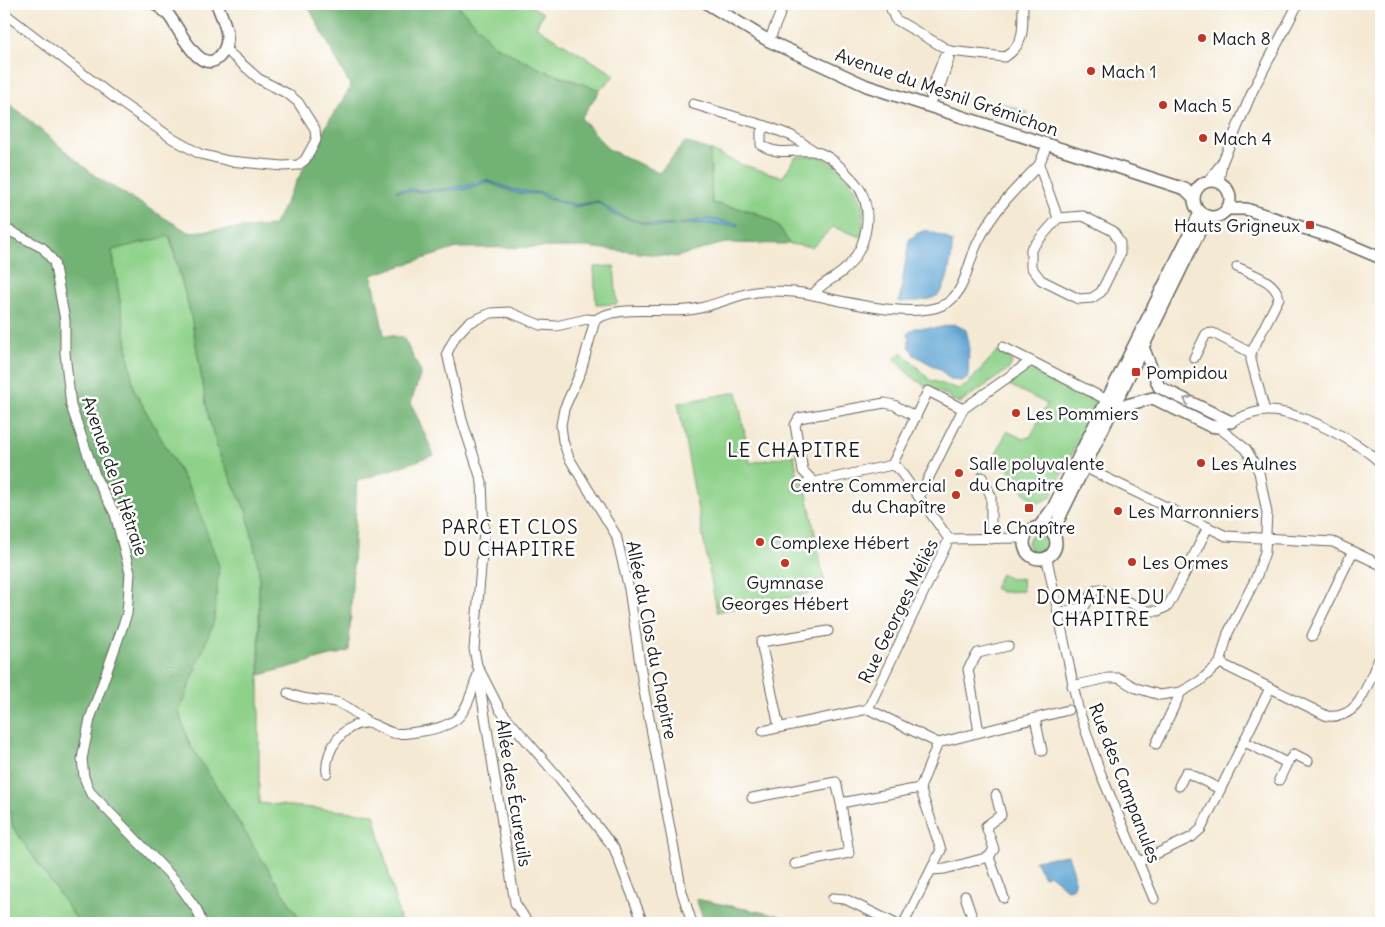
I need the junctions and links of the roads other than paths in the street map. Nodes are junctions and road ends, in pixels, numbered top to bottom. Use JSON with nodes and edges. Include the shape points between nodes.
{"nodes":[{"id":1,"x":156,"y":4,"type":"edge"},
{"id":2,"x":216,"y":4,"type":"edge"},
{"id":3,"x":708,"y":4,"type":"edge"},
{"id":4,"x":784,"y":4,"type":"edge"},
{"id":5,"x":889,"y":4,"type":"edge"},
{"id":6,"x":1023,"y":4,"type":"edge"},
{"id":7,"x":1298,"y":4,"type":"edge"},
{"id":8,"x":4,"y":13,"type":"edge"},
{"id":9,"x":769,"y":41,"type":"junction"},
{"id":10,"x":225,"y":49,"type":"junction"},
{"id":11,"x":948,"y":54,"type":"junction"},
{"id":12,"x":931,"y":101,"type":"junction"},
{"id":13,"x":693,"y":104,"type":"dead end"},
{"id":14,"x":766,"y":126,"type":"junction"},
{"id":15,"x":1047,"y":145,"type":"junction"},
{"id":16,"x":816,"y":152,"type":"junction"},
{"id":17,"x":1039,"y":165,"type":"junction"},
{"id":18,"x":1209,"y":183,"type":"junction"},
{"id":19,"x":1185,"y":190,"type":"junction"},
{"id":20,"x":1230,"y":194,"type":"junction"},
{"id":21,"x":1194,"y":198,"type":"junction"},
{"id":22,"x":1227,"y":209,"type":"junction"},
{"id":23,"x":1246,"y":210,"type":"junction"},
{"id":24,"x":1204,"y":215,"type":"junction"},
{"id":25,"x":1058,"y":218,"type":"junction"},
{"id":26,"x":4,"y":228,"type":"edge"},
{"id":27,"x":1381,"y":258,"type":"edge"},
{"id":28,"x":1237,"y":267,"type":"dead end"},
{"id":29,"x":813,"y":295,"type":"junction"},
{"id":30,"x":595,"y":320,"type":"junction"},
{"id":31,"x":1139,"y":345,"type":"junction"},
{"id":32,"x":1002,"y":347,"type":"dead end"},
{"id":33,"x":1251,"y":353,"type":"junction"},
{"id":34,"x":1194,"y":358,"type":"dead end"},
{"id":35,"x":1031,"y":361,"type":"junction"},
{"id":36,"x":1159,"y":387,"type":"junction"},
{"id":37,"x":1153,"y":398,"type":"junction"},
{"id":38,"x":1111,"y":403,"type":"junction"},
{"id":39,"x":962,"y":409,"type":"junction"},
{"id":40,"x":1265,"y":411,"type":"junction"},
{"id":41,"x":916,"y":417,"type":"junction"},
{"id":42,"x":1231,"y":422,"type":"junction"},
{"id":43,"x":1218,"y":427,"type":"junction"},
{"id":44,"x":1381,"y":463,"type":"edge"},
{"id":45,"x":892,"y":465,"type":"junction"},
{"id":46,"x":1084,"y":467,"type":"junction"},
{"id":47,"x":982,"y":477,"type":"dead end"},
{"id":48,"x":919,"y":497,"type":"junction"},
{"id":49,"x":1040,"y":527,"type":"junction"},
{"id":50,"x":1208,"y":528,"type":"junction"},
{"id":51,"x":1055,"y":535,"type":"junction"},
{"id":52,"x":1024,"y":538,"type":"junction"},
{"id":53,"x":1265,"y":538,"type":"junction"},
{"id":54,"x":991,"y":539,"type":"junction"},
{"id":55,"x":949,"y":540,"type":"junction"},
{"id":56,"x":1353,"y":551,"type":"junction"},
{"id":57,"x":1047,"y":559,"type":"junction"},
{"id":58,"x":1381,"y":566,"type":"edge"},
{"id":59,"x":1058,"y":613,"type":"junction"},
{"id":60,"x":828,"y":631,"type":"dead end"},
{"id":61,"x":1312,"y":636,"type":"dead end"},
{"id":62,"x":1008,"y":646,"type":"dead end"},
{"id":63,"x":1378,"y":661,"type":"dead end"},
{"id":64,"x":1220,"y":663,"type":"junction"},
{"id":65,"x":478,"y":670,"type":"junction"},
{"id":66,"x":1072,"y":686,"type":"junction"},
{"id":67,"x":1270,"y":688,"type":"junction"},
{"id":68,"x":1181,"y":692,"type":"junction"},
{"id":69,"x":288,"y":693,"type":"dead end"},
{"id":70,"x":868,"y":709,"type":"junction"},
{"id":71,"x":1068,"y":710,"type":"dead end"},
{"id":72,"x":1035,"y":718,"type":"junction"},
{"id":73,"x":369,"y":723,"type":"junction"},
{"id":74,"x":779,"y":727,"type":"junction"},
{"id":75,"x":763,"y":731,"type":"dead end"},
{"id":76,"x":980,"y":732,"type":"junction"},
{"id":77,"x":1245,"y":742,"type":"junction"},
{"id":78,"x":938,"y":743,"type":"junction"},
{"id":79,"x":1156,"y":744,"type":"dead end"},
{"id":80,"x":1042,"y":751,"type":"dead end"},
{"id":81,"x":1308,"y":761,"type":"dead end"},
{"id":82,"x":1287,"y":763,"type":"junction"},
{"id":83,"x":327,"y":773,"type":"dead end"},
{"id":84,"x":1278,"y":780,"type":"dead end"},
{"id":85,"x":1179,"y":786,"type":"dead end"},
{"id":86,"x":920,"y":788,"type":"junction"},
{"id":87,"x":1220,"y":790,"type":"junction"},
{"id":88,"x":996,"y":795,"type":"dead end"},
{"id":89,"x":752,"y":798,"type":"dead end"},
{"id":90,"x":841,"y":803,"type":"junction"},
{"id":91,"x":989,"y":857,"type":"junction"},
{"id":92,"x":1139,"y":862,"type":"junction"},
{"id":93,"x":795,"y":864,"type":"dead end"},
{"id":94,"x":932,"y":870,"type":"junction"},
{"id":95,"x":965,"y":896,"type":"dead end"},
{"id":96,"x":833,"y":898,"type":"dead end"},
{"id":97,"x":1004,"y":898,"type":"dead end"},
{"id":98,"x":1154,"y":899,"type":"dead end"},
{"id":99,"x":202,"y":923,"type":"edge"},
{"id":100,"x":528,"y":923,"type":"edge"},
{"id":101,"x":643,"y":923,"type":"edge"},
{"id":102,"x":692,"y":923,"type":"edge"},
{"id":103,"x":894,"y":923,"type":"edge"},
{"id":104,"x":904,"y":923,"type":"edge"},
{"id":105,"x":973,"y":923,"type":"edge"}],
"edges":[{"from":1,"to":10,"type":"street","via":[[169,16],[195,55],[205,61],[214,60]]},
{"from":2,"to":10,"type":"street","via":[[228,37]]},
{"from":3,"to":9,"type":"street","name":"Avenue du Mesnil Grémichon"},
{"from":4,"to":9,"type":"street"},
{"from":5,"to":11,"type":"street","via":[[895,19]]},
{"from":6,"to":11,"type":"street","via":[[1022,38],[1019,45],[1004,57]]},
{"from":7,"to":18,"type":"street","via":[[1251,95],[1222,164]]},
{"from":8,"to":10,"type":"street","via":[[120,102],[200,154],[229,161],[283,166],[306,160],[316,140],[315,129],[298,102],[259,79]]},
{"from":9,"to":12,"type":"street","name":"Avenue du Mesnil Grémichon","via":[[867,86]]},
{"from":11,"to":12,"type":"street","via":[[943,77]]},
{"from":12,"to":15,"type":"street","name":"Avenue du Mesnil Grémichon"},
{"from":13,"to":14,"type":"street"},
{"from":14,"to":16,"type":"street","via":[[792,136]]},
{"from":14,"to":16,"type":"street","via":[[760,139],[766,148],[794,153]]},
{"from":15,"to":17,"type":"street"},
{"from":15,"to":19,"type":"street","name":"Avenue du Mesnil Grémichon"},
{"from":16,"to":29,"type":"street","via":[[840,166],[856,184],[866,206],[868,228],[858,252],[842,272],[821,284]]},
{"from":17,"to":25,"type":"street"},
{"from":17,"to":29,"type":"street","name":"Allée des Écureuils","via":[[1012,192],[986,228],[952,300],[938,308],[885,309]]},
{"from":18,"to":19,"type":"street"},
{"from":18,"to":20,"type":"street"},
{"from":18,"to":21,"type":"street"},
{"from":19,"to":21,"type":"street","name":"Avenue du Mesnil Grémichon"},
{"from":20,"to":22,"type":"street"},
{"from":20,"to":23,"type":"street"},
{"from":21,"to":24,"type":"street"},
{"from":22,"to":23,"type":"street"},
{"from":22,"to":24,"type":"street","via":[[1214,217]]},
{"from":23,"to":27,"type":"street","via":[[1316,232]]},
{"from":24,"to":31,"type":"street"},
{"from":25,"to":25,"type":"street","via":[[1031,249],[1031,266],[1041,280],[1079,299],[1092,298],[1101,292],[1120,254],[1120,243],[1113,230],[1083,216]]},
{"from":26,"to":99,"type":"street","name":"Avenue de la Hêtraie","via":[[43,248],[54,262],[66,320],[65,353],[71,406],[96,478],[115,514],[130,573],[127,614],[85,741],[84,777],[90,792],[176,881],[197,910]]},
{"from":28,"to":33,"type":"street","via":[[1271,284],[1277,289],[1279,298]]},
{"from":29,"to":30,"type":"street","name":"Allée des Écureuils","via":[[767,291],[696,309],[624,311],[602,315]]},
{"from":30,"to":65,"type":"street","name":"Allée des Écureuils","via":[[540,325],[509,312],[491,313],[468,322],[447,353],[462,420],[482,482],[484,532],[474,649]]},
{"from":30,"to":102,"type":"street","name":"Allée du Clos du Chapitre","via":[[581,371],[564,408],[563,440],[568,458],[616,535],[682,892]]},
{"from":31,"to":36,"type":"street"},
{"from":31,"to":38,"type":"street"},
{"from":32,"to":35,"type":"street"},
{"from":33,"to":34,"type":"street","via":[[1212,333],[1206,334]]},
{"from":33,"to":40,"type":"street"},
{"from":35,"to":38,"type":"street"},
{"from":35,"to":39,"type":"street"},
{"from":36,"to":37,"type":"street"},
{"from":42,"to":36,"type":"street","one_way":true},
{"from":37,"to":38,"type":"street","via":[[1119,407]]},
{"from":37,"to":43,"type":"street"},
{"from":38,"to":46,"type":"street"},
{"from":38,"to":49,"type":"street"},
{"from":39,"to":41,"type":"street","via":[[928,391]]},
{"from":39,"to":48,"type":"street"},
{"from":40,"to":42,"type":"street"},
{"from":40,"to":44,"type":"street","via":[[1304,419],[1353,443]]},
{"from":41,"to":45,"type":"street"},
{"from":41,"to":45,"type":"street","via":[[885,403],[799,418],[795,425],[802,471],[810,483]]},
{"from":42,"to":43,"type":"street"},
{"from":43,"to":53,"type":"street","via":[[1246,449],[1259,472],[1267,513]]},
{"from":45,"to":48,"type":"street","via":[[898,468]]},
{"from":46,"to":50,"type":"street"},
{"from":46,"to":51,"type":"street","via":[[1055,527]]},
{"from":47,"to":54,"type":"street","via":[[991,496]]},
{"from":48,"to":55,"type":"street"},
{"from":49,"to":51,"type":"street"},
{"from":49,"to":52,"type":"street","via":[[1029,531]]},
{"from":50,"to":53,"type":"street","via":[[1226,536]]},
{"from":50,"to":59,"type":"street","via":[[1168,606],[1148,611],[1100,589],[1094,591],[1084,606]]},
{"from":51,"to":57,"type":"street","via":[[1055,551]]},
{"from":52,"to":54,"type":"street","name":"Rue Georges Méliès"},
{"from":52,"to":57,"type":"street","via":[[1029,556]]},
{"from":53,"to":56,"type":"street","via":[[1333,542]]},
{"from":53,"to":64,"type":"street","via":[[1265,552],[1256,578],[1228,633]]},
{"from":54,"to":55,"type":"street","name":"Rue Georges Méliès"},
{"from":55,"to":70,"type":"street","name":"Rue Georges Méliès"},
{"from":56,"to":58,"type":"street"},
{"from":56,"to":61,"type":"street"},
{"from":57,"to":59,"type":"street","name":"Rue des Campanules"},
{"from":59,"to":66,"type":"street","name":"Rue des Campanules"},
{"from":60,"to":74,"type":"street","via":[[762,642]]},
{"from":62,"to":76,"type":"street","via":[[978,653],[968,669]]},
{"from":63,"to":67,"type":"street","via":[[1355,709],[1340,718],[1327,716]]},
{"from":64,"to":67,"type":"street"},
{"from":64,"to":68,"type":"street","via":[[1200,681]]},
{"from":65,"to":73,"type":"street","via":[[470,699],[454,723],[394,734]]},
{"from":65,"to":100,"type":"street","name":"Allée des Écureuils","via":[[515,903]]},
{"from":65,"to":101,"type":"street","via":[[500,710],[614,848]]},
{"from":66,"to":68,"type":"street","via":[[1119,678],[1136,688],[1160,694]]},
{"from":66,"to":92,"type":"street","name":"Rue des Campanules","via":[[1100,772]]},
{"from":67,"to":77,"type":"street"},
{"from":68,"to":79,"type":"street"},
{"from":69,"to":73,"type":"street","via":[[303,699],[336,702]]},
{"from":70,"to":74,"type":"street"},
{"from":70,"to":78,"type":"street"},
{"from":71,"to":72,"type":"street"},
{"from":72,"to":76,"type":"street"},
{"from":72,"to":80,"type":"street"},
{"from":73,"to":83,"type":"street","via":[[356,725],[341,736],[328,758]]},
{"from":74,"to":75,"type":"street"},
{"from":76,"to":78,"type":"street"},
{"from":77,"to":82,"type":"street"},
{"from":77,"to":87,"type":"street"},
{"from":78,"to":86,"type":"street"},
{"from":81,"to":82,"type":"street","via":[[1294,754]]},
{"from":82,"to":84,"type":"street"},
{"from":85,"to":87,"type":"street","via":[[1186,772]]},
{"from":86,"to":90,"type":"street"},
{"from":86,"to":94,"type":"street","via":[[941,850]]},
{"from":87,"to":92,"type":"street","via":[[1201,829],[1192,837]]},
{"from":88,"to":91,"type":"street","via":[[1001,815],[986,826],[994,849]]},
{"from":89,"to":90,"type":"street","via":[[836,782]]},
{"from":90,"to":93,"type":"street","via":[[849,853]]},
{"from":91,"to":94,"type":"street"},
{"from":91,"to":97,"type":"street"},
{"from":92,"to":98,"type":"street","name":"Rue des Campanules"},
{"from":94,"to":104,"type":"street"},
{"from":95,"to":105,"type":"street"},
{"from":96,"to":103,"type":"street","via":[[845,899]]}]}
